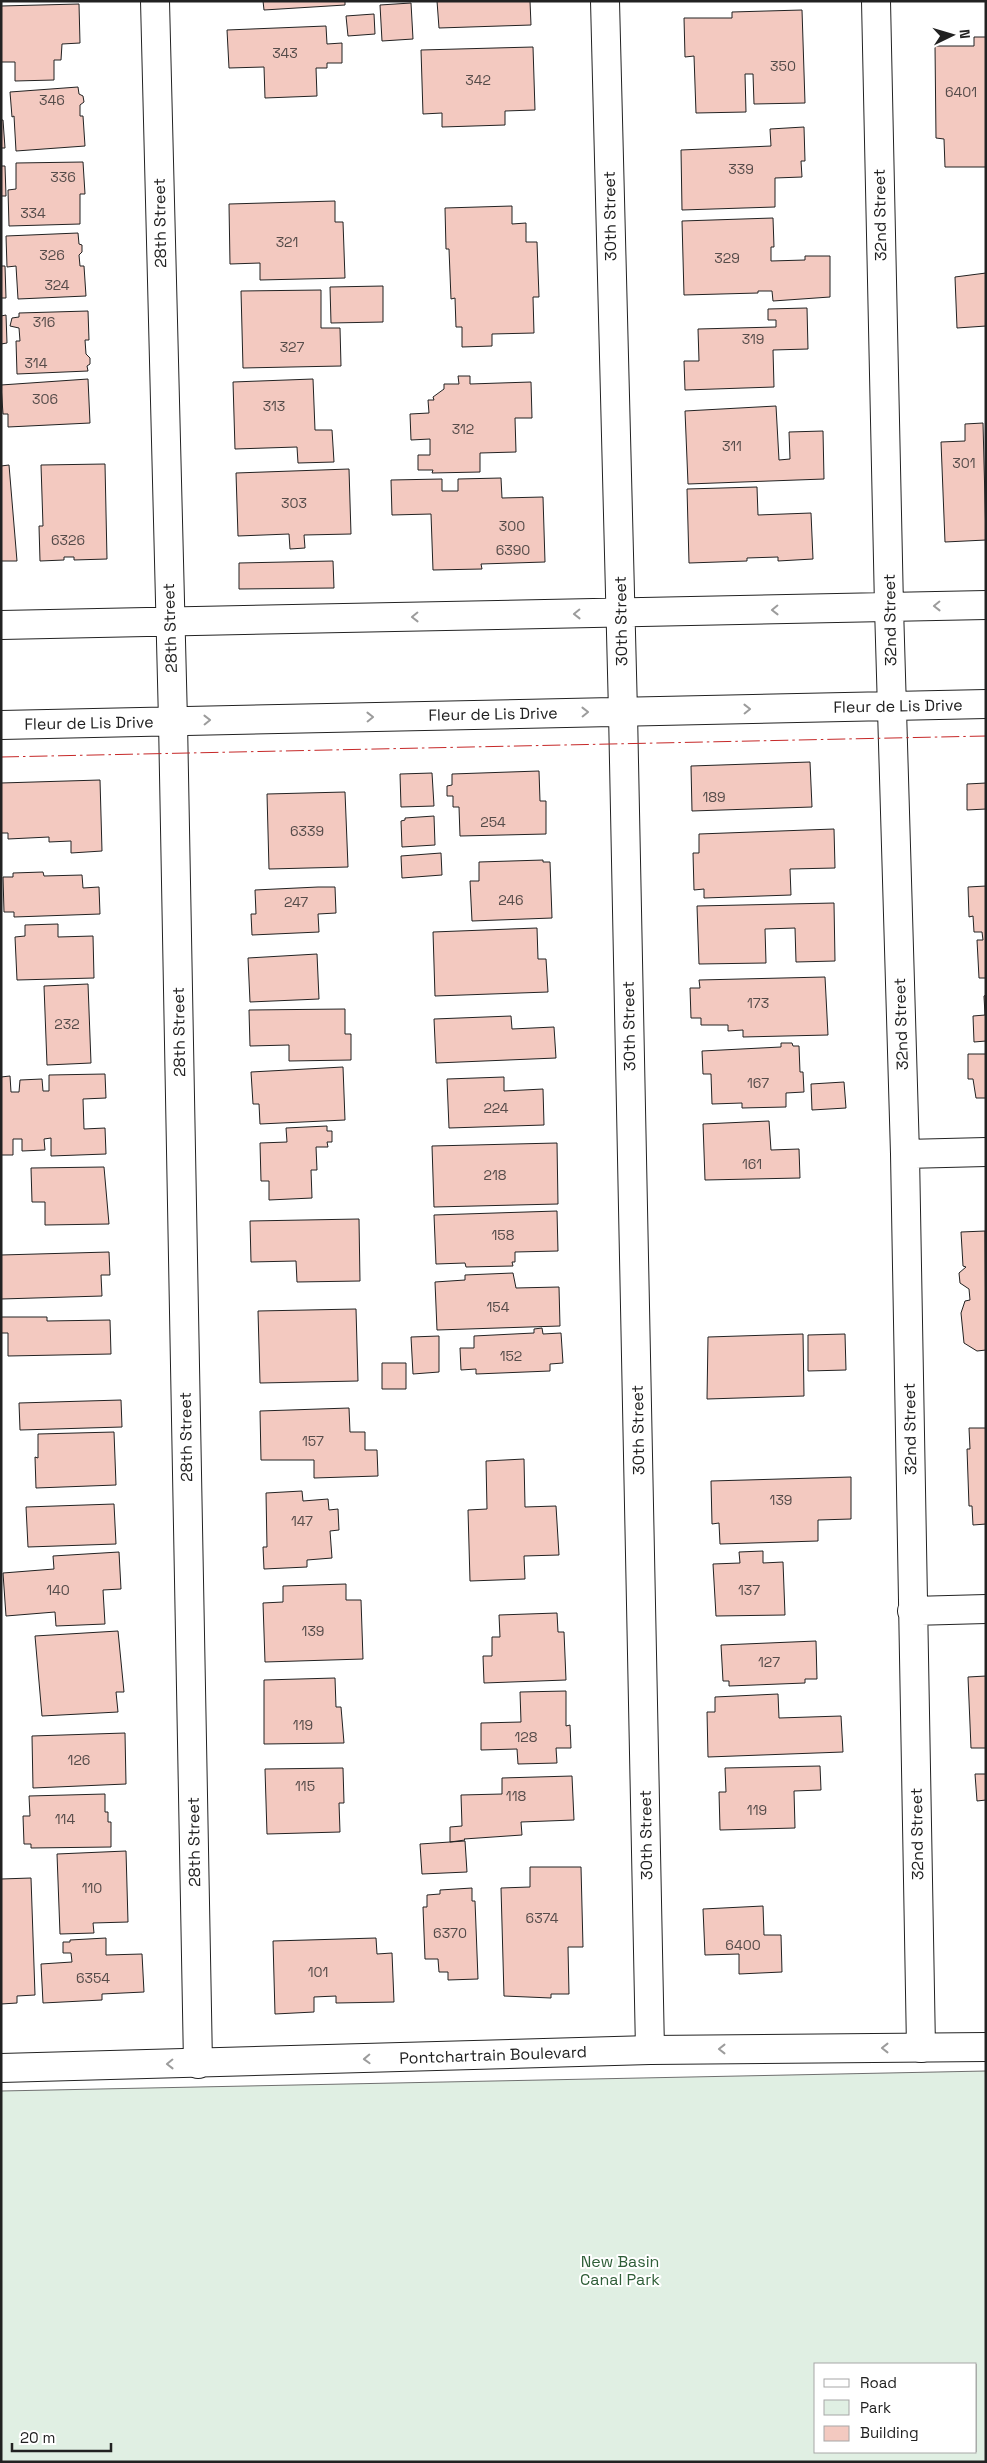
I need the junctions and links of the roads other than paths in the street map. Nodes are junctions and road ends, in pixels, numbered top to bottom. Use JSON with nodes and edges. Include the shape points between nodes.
{"nodes":[{"id":1,"x":155,"y":1,"type":"edge"},
{"id":2,"x":605,"y":1,"type":"edge"},
{"id":3,"x":876,"y":1,"type":"edge"},
{"id":4,"x":986,"y":605,"type":"edge"},
{"id":5,"x":889,"y":607,"type":"junction"},
{"id":6,"x":620,"y":613,"type":"junction"},
{"id":7,"x":170,"y":621,"type":"junction"},
{"id":8,"x":1,"y":625,"type":"edge"},
{"id":9,"x":986,"y":704,"type":"edge"},
{"id":10,"x":892,"y":706,"type":"junction"},
{"id":11,"x":623,"y":712,"type":"junction"},
{"id":12,"x":173,"y":721,"type":"junction"},
{"id":13,"x":1,"y":725,"type":"edge"},
{"id":14,"x":986,"y":1152,"type":"edge"},
{"id":15,"x":905,"y":1154,"type":"junction"},
{"id":16,"x":986,"y":1609,"type":"edge"},
{"id":17,"x":912,"y":1611,"type":"junction"},
{"id":18,"x":986,"y":2047,"type":"edge"},
{"id":19,"x":921,"y":2048,"type":"junction"},
{"id":20,"x":650,"y":2050,"type":"junction"},
{"id":21,"x":198,"y":2064,"type":"junction"},
{"id":22,"x":1,"y":2068,"type":"edge"}],
"edges":[{"from":1,"to":7,"type":"street","name":"28th Street"},
{"from":2,"to":6,"type":"street","name":"30th Street"},
{"from":3,"to":5,"type":"street","name":"32nd Street"},
{"from":4,"to":5,"type":"street","one_way":true},
{"from":5,"to":6,"type":"street","one_way":true},
{"from":5,"to":10,"type":"street","name":"32nd Street"},
{"from":6,"to":7,"type":"street","one_way":true},
{"from":6,"to":11,"type":"street","name":"30th Street"},
{"from":7,"to":8,"type":"street"},
{"from":7,"to":12,"type":"street","name":"28th Street"},
{"from":9,"to":10,"type":"street","name":"Fleur de Lis Drive"},
{"from":11,"to":10,"type":"street","name":"Fleur de Lis Drive","one_way":true},
{"from":10,"to":15,"type":"street","name":"32nd Street"},
{"from":12,"to":11,"type":"street","name":"Fleur de Lis Drive","one_way":true},
{"from":11,"to":20,"type":"street","name":"30th Street"},
{"from":12,"to":13,"type":"street","name":"Fleur de Lis Drive"},
{"from":12,"to":21,"type":"street","name":"28th Street"},
{"from":14,"to":15,"type":"street"},
{"from":15,"to":17,"type":"street","name":"32nd Street"},
{"from":16,"to":17,"type":"street"},
{"from":17,"to":19,"type":"street","name":"32nd Street"},
{"from":18,"to":19,"type":"street","name":"Pontchartrain Boulevard"},
{"from":19,"to":20,"type":"street","name":"Pontchartrain Boulevard","one_way":true},
{"from":20,"to":21,"type":"street","name":"Pontchartrain Boulevard","one_way":true},
{"from":21,"to":22,"type":"street","name":"Pontchartrain Boulevard","one_way":true}]}
